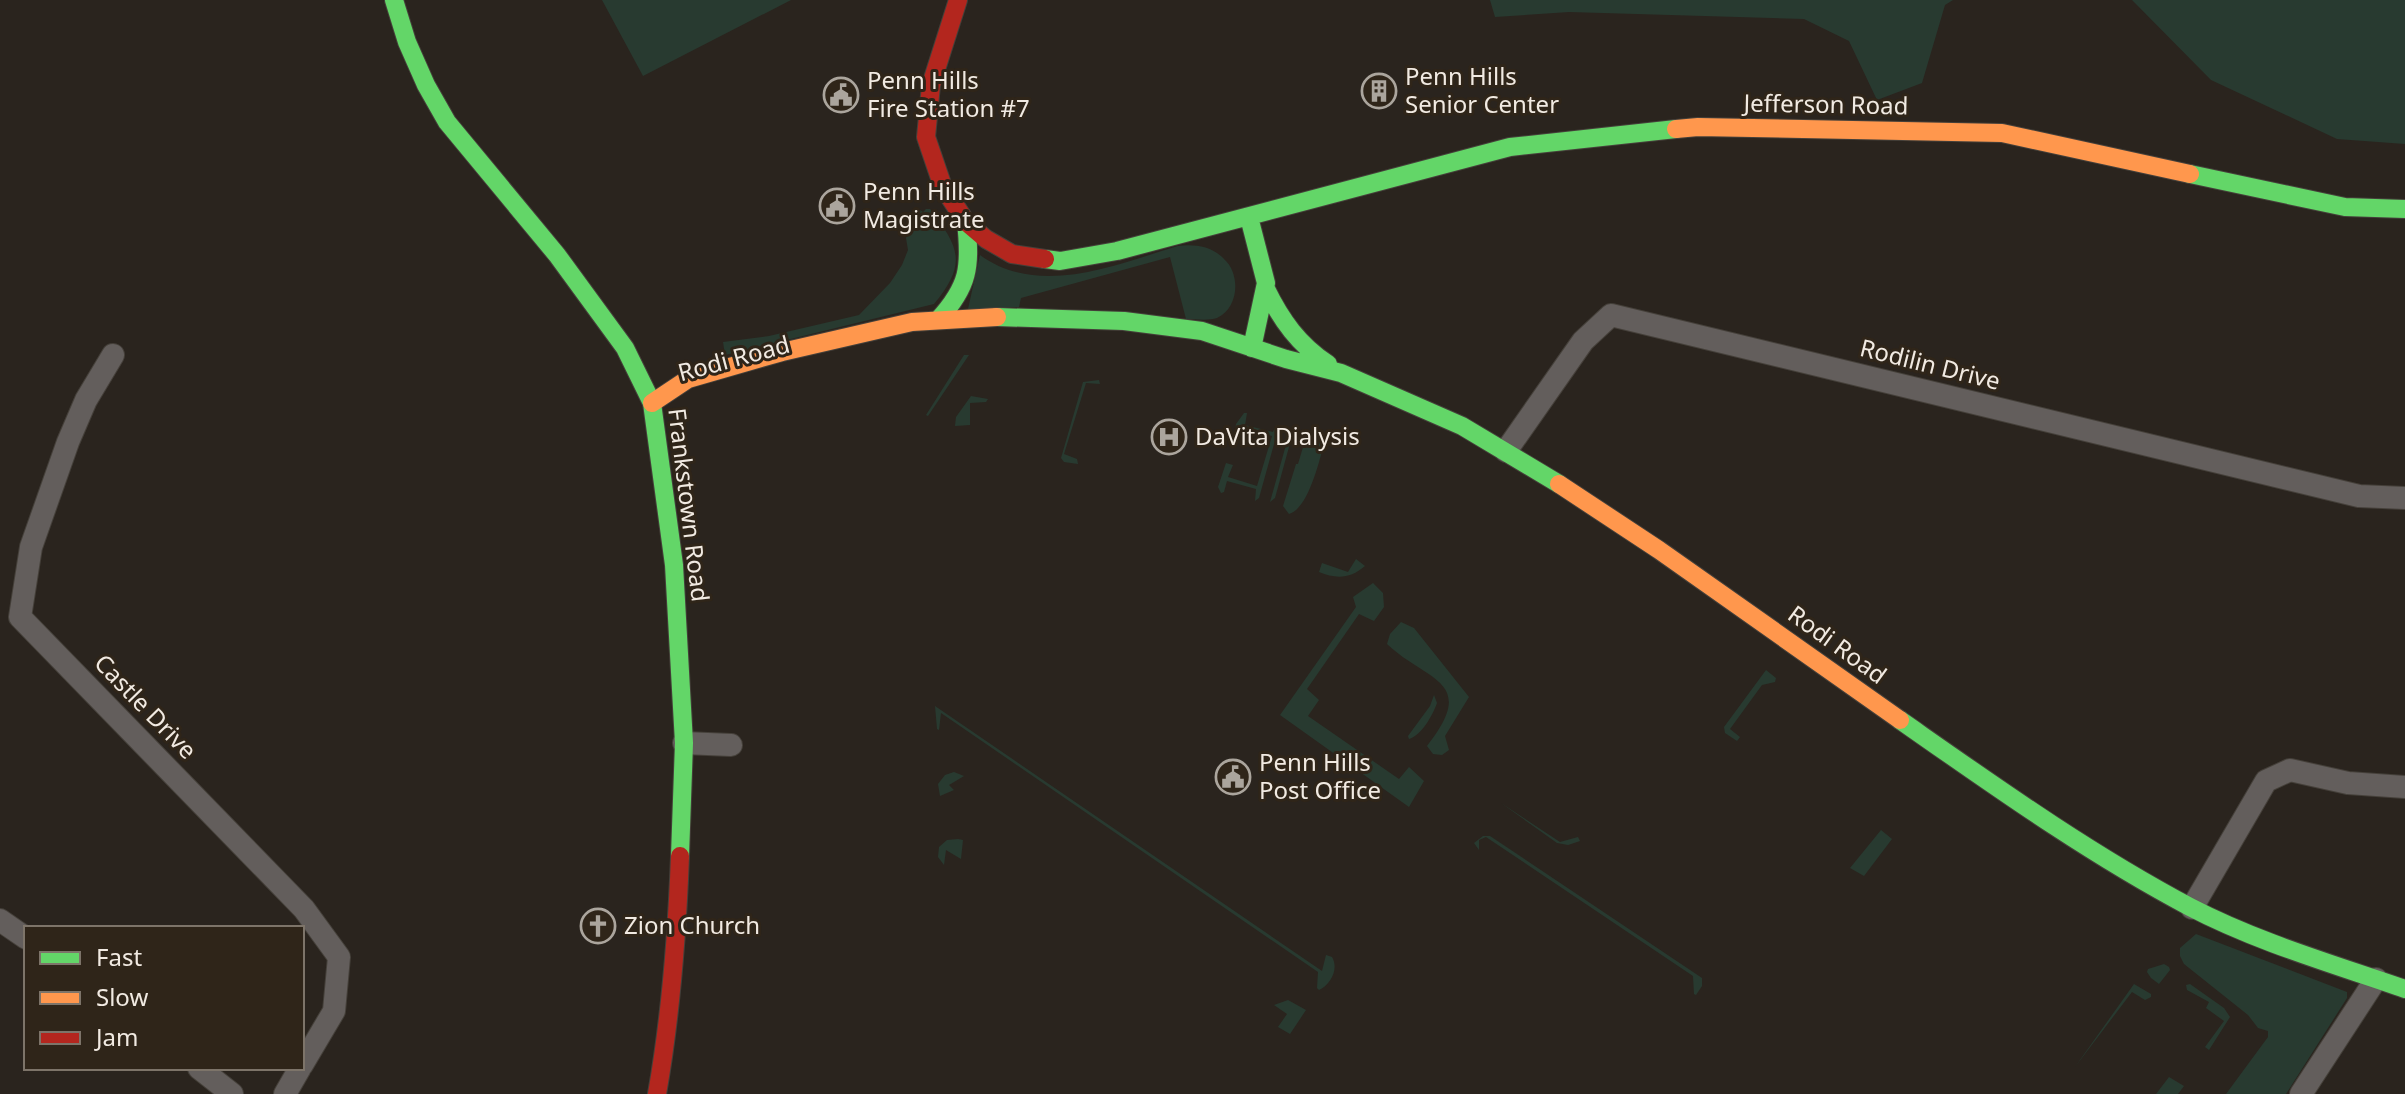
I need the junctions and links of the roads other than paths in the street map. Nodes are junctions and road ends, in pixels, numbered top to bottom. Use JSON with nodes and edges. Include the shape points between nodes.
{"nodes":[{"id":1,"x":394,"y":0,"type":"edge"},
{"id":2,"x":958,"y":0,"type":"edge"},
{"id":3,"x":2405,"y":209,"type":"edge"},
{"id":4,"x":1242,"y":219,"type":"junction"},
{"id":5,"x":966,"y":222,"type":"junction"},
{"id":6,"x":1266,"y":289,"type":"junction"},
{"id":7,"x":938,"y":320,"type":"junction"},
{"id":8,"x":970,"y":337,"type":"dead end"},
{"id":9,"x":1246,"y":346,"type":"junction"},
{"id":10,"x":864,"y":352,"type":"dead end"},
{"id":11,"x":113,"y":355,"type":"dead end"},
{"id":12,"x":1341,"y":373,"type":"junction"},
{"id":13,"x":738,"y":384,"type":"dead end"},
{"id":14,"x":686,"y":399,"type":"dead end"},
{"id":15,"x":652,"y":403,"type":"junction"},
{"id":16,"x":1506,"y":451,"type":"junction"},
{"id":17,"x":2405,"y":498,"type":"edge"},
{"id":18,"x":684,"y":743,"type":"junction"},
{"id":19,"x":731,"y":745,"type":"dead end"},
{"id":20,"x":2405,"y":787,"type":"edge"},
{"id":21,"x":2192,"y":908,"type":"junction"},
{"id":22,"x":0,"y":920,"type":"edge"},
{"id":23,"x":24,"y":937,"type":"edge"},
{"id":24,"x":2376,"y":979,"type":"junction"},
{"id":25,"x":2405,"y":989,"type":"edge"},
{"id":26,"x":304,"y":1061,"type":"edge"},
{"id":27,"x":202,"y":1070,"type":"edge"},
{"id":28,"x":299,"y":1070,"type":"edge"},
{"id":29,"x":232,"y":1094,"type":"edge"},
{"id":30,"x":285,"y":1094,"type":"edge"},
{"id":31,"x":657,"y":1094,"type":"edge"},
{"id":32,"x":2301,"y":1094,"type":"edge"}],
"edges":[{"from":1,"to":15,"type":"main road","name":"Frankstown Road","via":[[407,42],[447,122],[557,255],[625,348]]},
{"from":2,"to":5,"type":"main road","via":[[931,85],[926,137],[943,187]]},
{"from":3,"to":4,"type":"main road","name":"Jefferson Road","via":[[2345,207],[2002,133],[1698,127],[1510,147]]},
{"from":4,"to":5,"type":"main road","name":"Jefferson Road","via":[[1060,261],[1012,254]]},
{"from":4,"to":6,"type":"main road","via":[[1264,270]]},
{"from":4,"to":9,"type":"main road","via":[[1248,271]]},
{"from":5,"to":7,"type":"main road","via":[[969,272],[963,291]]},
{"from":6,"to":9,"type":"main road"},
{"from":6,"to":12,"type":"main road","via":[[1301,344]]},
{"from":7,"to":9,"type":"main road","name":"Rodi Road","via":[[1124,321],[1202,331]]},
{"from":7,"to":15,"type":"main road","name":"Rodi Road","via":[[736,365],[688,379]]},
{"from":8,"to":9,"type":"main road","name":"Rodi Road","via":[[1038,334]]},
{"from":9,"to":12,"type":"main road","name":"Rodi Road"},
{"from":10,"to":13,"type":"main road","name":"Rodi Road"},
{"from":11,"to":26,"type":"street","name":"Castle Drive","via":[[68,442],[31,547],[20,617],[304,909],[339,957],[334,1011]]},
{"from":12,"to":16,"type":"main road","name":"Rodi Road"},
{"from":14,"to":15,"type":"main road","name":"Rodi Road"},
{"from":15,"to":18,"type":"main road","name":"Frankstown Road","via":[[674,565]]},
{"from":16,"to":17,"type":"street","name":"Rodilin Drive","via":[[1583,341],[1611,315],[2359,496]]},
{"from":16,"to":21,"type":"main road","name":"Rodi Road","via":[[1650,543],[2020,803]]},
{"from":18,"to":19,"type":"street"},
{"from":18,"to":31,"type":"main road","name":"Frankstown Road","via":[[677,930]]},
{"from":20,"to":21,"type":"street","via":[[2348,783],[2290,770],[2266,781]]},
{"from":21,"to":24,"type":"main road","name":"Rodi Road"},
{"from":22,"to":23,"type":"street"},
{"from":24,"to":25,"type":"main road","name":"Rodi Road"},
{"from":24,"to":32,"type":"street"},
{"from":27,"to":29,"type":"street"},
{"from":28,"to":30,"type":"street","name":"Castle Drive"}]}
